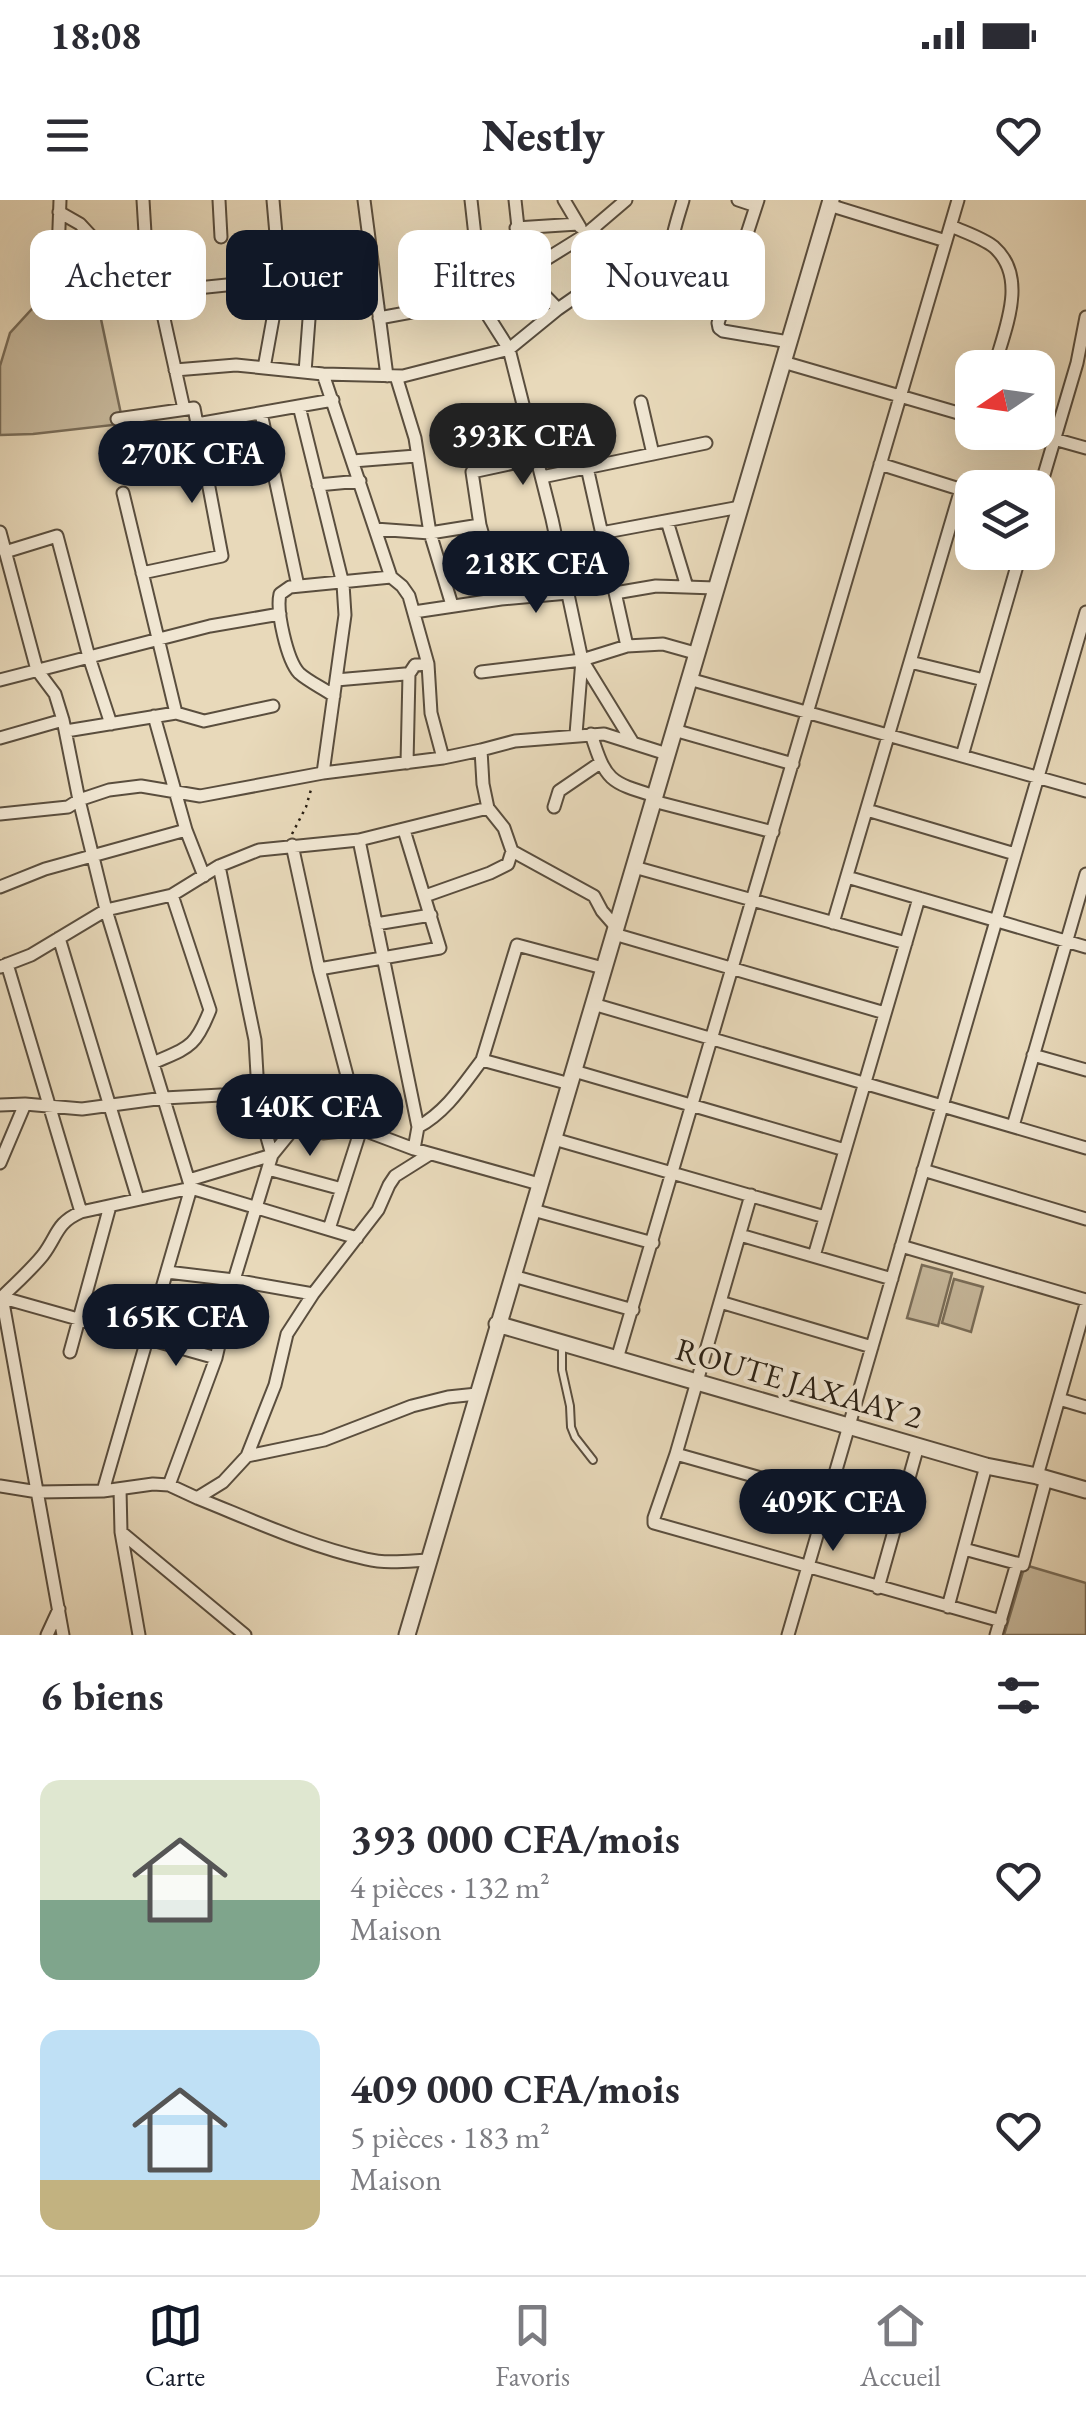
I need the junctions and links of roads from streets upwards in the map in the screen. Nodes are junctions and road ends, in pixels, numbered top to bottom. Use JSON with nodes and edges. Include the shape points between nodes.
{"nodes":[{"id":1,"x":143,"y":200,"type":"edge"},
{"id":2,"x":219,"y":200,"type":"edge"},
{"id":3,"x":273,"y":200,"type":"edge"},
{"id":4,"x":364,"y":200,"type":"edge"},
{"id":5,"x":472,"y":200,"type":"edge"},
{"id":6,"x":515,"y":200,"type":"edge"},
{"id":7,"x":564,"y":200,"type":"edge"},
{"id":8,"x":626,"y":200,"type":"edge"},
{"id":9,"x":683,"y":200,"type":"edge"},
{"id":10,"x":738,"y":200,"type":"edge"},
{"id":11,"x":958,"y":200,"type":"edge"},
{"id":12,"x":757,"y":203,"type":"edge"},
{"id":13,"x":830,"y":203,"type":"edge"},
{"id":14,"x":60,"y":206,"type":"edge"},
{"id":15,"x":951,"y":226,"type":"junction"},
{"id":16,"x":516,"y":228,"type":"joint"},
{"id":17,"x":586,"y":229,"type":"junction"},
{"id":18,"x":86,"y":230,"type":"edge"},
{"id":19,"x":144,"y":230,"type":"edge"},
{"id":20,"x":276,"y":230,"type":"edge"},
{"id":21,"x":368,"y":230,"type":"edge"},
{"id":22,"x":475,"y":230,"type":"edge"},
{"id":23,"x":674,"y":230,"type":"edge"},
{"id":24,"x":748,"y":230,"type":"edge"},
{"id":25,"x":221,"y":237,"type":"dead end"},
{"id":26,"x":946,"y":241,"type":"junction"},
{"id":27,"x":551,"y":253,"type":"edge"},
{"id":28,"x":551,"y":303,"type":"edge"},
{"id":29,"x":378,"y":305,"type":"edge"},
{"id":30,"x":398,"y":310,"type":"edge"},
{"id":31,"x":558,"y":310,"type":"junction"},
{"id":32,"x":379,"y":312,"type":"junction"},
{"id":33,"x":1086,"y":317,"type":"edge"},
{"id":34,"x":164,"y":320,"type":"edge"},
{"id":35,"x":272,"y":320,"type":"edge"},
{"id":36,"x":309,"y":320,"type":"edge"},
{"id":37,"x":491,"y":320,"type":"edge"},
{"id":38,"x":719,"y":320,"type":"edge"},
{"id":39,"x":789,"y":342,"type":"junction"},
{"id":40,"x":509,"y":349,"type":"junction"},
{"id":41,"x":999,"y":350,"type":"edge"},
{"id":42,"x":783,"y":362,"type":"junction"},
{"id":43,"x":1081,"y":364,"type":"edge"},
{"id":44,"x":264,"y":368,"type":"junction"},
{"id":45,"x":175,"y":370,"type":"junction"},
{"id":46,"x":305,"y":372,"type":"junction"},
{"id":47,"x":324,"y":374,"type":"junction"},
{"id":48,"x":392,"y":376,"type":"junction"},
{"id":49,"x":900,"y":396,"type":"junction"},
{"id":50,"x":332,"y":400,"type":"junction"},
{"id":51,"x":641,"y":402,"type":"dead end"},
{"id":52,"x":298,"y":406,"type":"junction"},
{"id":53,"x":184,"y":409,"type":"junction"},
{"id":54,"x":955,"y":412,"type":"edge"},
{"id":55,"x":261,"y":413,"type":"junction"},
{"id":56,"x":576,"y":418,"type":"dead end"},
{"id":57,"x":117,"y":419,"type":"dead end"},
{"id":58,"x":198,"y":424,"type":"junction"},
{"id":59,"x":1055,"y":434,"type":"edge"},
{"id":60,"x":1055,"y":440,"type":"edge"},
{"id":61,"x":706,"y":443,"type":"dead end"},
{"id":62,"x":1086,"y":448,"type":"edge"},
{"id":63,"x":653,"y":454,"type":"junction"},
{"id":64,"x":416,"y":456,"type":"junction"},
{"id":65,"x":537,"y":458,"type":"junction"},
{"id":66,"x":354,"y":461,"type":"junction"},
{"id":67,"x":880,"y":464,"type":"junction"},
{"id":68,"x":587,"y":468,"type":"junction"},
{"id":69,"x":542,"y":478,"type":"junction"},
{"id":70,"x":360,"y":481,"type":"junction"},
{"id":71,"x":318,"y":485,"type":"junction"},
{"id":72,"x":955,"y":488,"type":"edge"},
{"id":73,"x":123,"y":493,"type":"dead end"},
{"id":74,"x":740,"y":506,"type":"junction"},
{"id":75,"x":667,"y":521,"type":"junction"},
{"id":76,"x":480,"y":524,"type":"junction"},
{"id":77,"x":955,"y":525,"type":"edge"},
{"id":78,"x":375,"y":529,"type":"junction"},
{"id":79,"x":0,"y":532,"type":"edge"},
{"id":80,"x":430,"y":533,"type":"junction"},
{"id":81,"x":602,"y":533,"type":"junction"},
{"id":82,"x":5,"y":552,"type":"junction"},
{"id":83,"x":1016,"y":570,"type":"edge"},
{"id":84,"x":142,"y":573,"type":"junction"},
{"id":85,"x":391,"y":577,"type":"junction"},
{"id":86,"x":343,"y":584,"type":"junction"},
{"id":87,"x":298,"y":586,"type":"junction"},
{"id":88,"x":687,"y":587,"type":"junction"},
{"id":89,"x":716,"y":588,"type":"junction"},
{"id":90,"x":568,"y":593,"type":"junction"},
{"id":91,"x":614,"y":593,"type":"junction"},
{"id":92,"x":501,"y":598,"type":"junction"},
{"id":93,"x":452,"y":605,"type":"junction"},
{"id":94,"x":414,"y":612,"type":"junction"},
{"id":95,"x":1086,"y":612,"type":"edge"},
{"id":96,"x":280,"y":614,"type":"junction"},
{"id":97,"x":1083,"y":634,"type":"edge"},
{"id":98,"x":158,"y":639,"type":"junction"},
{"id":99,"x":626,"y":646,"type":"junction"},
{"id":100,"x":696,"y":653,"type":"junction"},
{"id":101,"x":90,"y":657,"type":"junction"},
{"id":102,"x":582,"y":660,"type":"junction"},
{"id":103,"x":910,"y":662,"type":"junction"},
{"id":104,"x":428,"y":664,"type":"junction"},
{"id":105,"x":37,"y":670,"type":"junction"},
{"id":106,"x":482,"y":672,"type":"dead end"},
{"id":107,"x":408,"y":674,"type":"junction"},
{"id":108,"x":690,"y":679,"type":"junction"},
{"id":109,"x":0,"y":680,"type":"edge"},
{"id":110,"x":336,"y":680,"type":"junction"},
{"id":111,"x":984,"y":680,"type":"junction"},
{"id":112,"x":334,"y":696,"type":"junction"},
{"id":113,"x":272,"y":706,"type":"dead end"},
{"id":114,"x":176,"y":712,"type":"junction"},
{"id":115,"x":808,"y":712,"type":"junction"},
{"id":116,"x":154,"y":716,"type":"junction"},
{"id":117,"x":111,"y":724,"type":"junction"},
{"id":118,"x":64,"y":726,"type":"junction"},
{"id":119,"x":674,"y":730,"type":"junction"},
{"id":120,"x":576,"y":734,"type":"junction"},
{"id":121,"x":591,"y":734,"type":"junction"},
{"id":122,"x":888,"y":735,"type":"junction"},
{"id":123,"x":0,"y":738,"type":"edge"},
{"id":124,"x":633,"y":743,"type":"junction"},
{"id":125,"x":481,"y":750,"type":"junction"},
{"id":126,"x":668,"y":754,"type":"junction"},
{"id":127,"x":962,"y":756,"type":"junction"},
{"id":128,"x":443,"y":758,"type":"junction"},
{"id":129,"x":407,"y":762,"type":"junction"},
{"id":130,"x":600,"y":763,"type":"junction"},
{"id":131,"x":793,"y":764,"type":"junction"},
{"id":132,"x":318,"y":774,"type":"junction"},
{"id":133,"x":1038,"y":778,"type":"junction"},
{"id":134,"x":176,"y":791,"type":"junction"},
{"id":135,"x":1086,"y":791,"type":"edge"},
{"id":136,"x":654,"y":799,"type":"junction"},
{"id":137,"x":79,"y":800,"type":"junction"},
{"id":138,"x":554,"y":807,"type":"dead end"},
{"id":139,"x":488,"y":808,"type":"junction"},
{"id":140,"x":866,"y":810,"type":"junction"},
{"id":141,"x":0,"y":814,"type":"edge"},
{"id":142,"x":186,"y":830,"type":"junction"},
{"id":143,"x":404,"y":830,"type":"junction"},
{"id":144,"x":773,"y":832,"type":"junction"},
{"id":145,"x":359,"y":840,"type":"junction"},
{"id":146,"x":289,"y":846,"type":"junction"},
{"id":147,"x":512,"y":851,"type":"junction"},
{"id":148,"x":1015,"y":854,"type":"junction"},
{"id":149,"x":92,"y":855,"type":"junction"},
{"id":150,"x":219,"y":866,"type":"junction"},
{"id":151,"x":634,"y":867,"type":"junction"},
{"id":152,"x":1086,"y":874,"type":"edge"},
{"id":153,"x":204,"y":876,"type":"junction"},
{"id":154,"x":847,"y":878,"type":"junction"},
{"id":155,"x":0,"y":887,"type":"edge"},
{"id":156,"x":172,"y":895,"type":"junction"},
{"id":157,"x":425,"y":896,"type":"junction"},
{"id":158,"x":919,"y":898,"type":"junction"},
{"id":159,"x":753,"y":900,"type":"junction"},
{"id":160,"x":106,"y":910,"type":"junction"},
{"id":161,"x":431,"y":915,"type":"junction"},
{"id":162,"x":996,"y":921,"type":"junction"},
{"id":163,"x":834,"y":923,"type":"junction"},
{"id":164,"x":376,"y":924,"type":"junction"},
{"id":165,"x":615,"y":930,"type":"junction"},
{"id":166,"x":59,"y":938,"type":"junction"},
{"id":167,"x":1066,"y":941,"type":"junction"},
{"id":168,"x":906,"y":943,"type":"junction"},
{"id":169,"x":1086,"y":947,"type":"edge"},
{"id":170,"x":382,"y":959,"type":"junction"},
{"id":171,"x":3,"y":966,"type":"edge"},
{"id":172,"x":603,"y":968,"type":"junction"},
{"id":173,"x":733,"y":968,"type":"junction"},
{"id":174,"x":319,"y":969,"type":"junction"},
{"id":175,"x":594,"y":1004,"type":"junction"},
{"id":176,"x":886,"y":1013,"type":"junction"},
{"id":177,"x":712,"y":1039,"type":"junction"},
{"id":178,"x":1033,"y":1056,"type":"junction"},
{"id":179,"x":482,"y":1060,"type":"junction"},
{"id":180,"x":153,"y":1063,"type":"junction"},
{"id":181,"x":1086,"y":1070,"type":"edge"},
{"id":182,"x":572,"y":1078,"type":"junction"},
{"id":183,"x":864,"y":1083,"type":"junction"},
{"id":184,"x":164,"y":1098,"type":"junction"},
{"id":185,"x":1,"y":1103,"type":"edge"},
{"id":186,"x":25,"y":1104,"type":"junction"},
{"id":187,"x":48,"y":1106,"type":"junction"},
{"id":188,"x":110,"y":1106,"type":"junction"},
{"id":189,"x":693,"y":1106,"type":"junction"},
{"id":190,"x":942,"y":1106,"type":"junction"},
{"id":191,"x":259,"y":1109,"type":"junction"},
{"id":192,"x":298,"y":1123,"type":"junction"},
{"id":193,"x":1013,"y":1126,"type":"junction"},
{"id":194,"x":418,"y":1127,"type":"junction"},
{"id":195,"x":361,"y":1129,"type":"junction"},
{"id":196,"x":554,"y":1139,"type":"junction"},
{"id":197,"x":1085,"y":1143,"type":"edge"},
{"id":198,"x":414,"y":1149,"type":"junction"},
{"id":199,"x":845,"y":1150,"type":"junction"},
{"id":200,"x":430,"y":1154,"type":"junction"},
{"id":201,"x":272,"y":1155,"type":"junction"},
{"id":202,"x":0,"y":1163,"type":"edge"},
{"id":203,"x":268,"y":1168,"type":"junction"},
{"id":204,"x":923,"y":1170,"type":"junction"},
{"id":205,"x":673,"y":1172,"type":"junction"},
{"id":206,"x":190,"y":1184,"type":"junction"},
{"id":207,"x":540,"y":1184,"type":"junction"},
{"id":208,"x":342,"y":1189,"type":"junction"},
{"id":209,"x":751,"y":1195,"type":"junction"},
{"id":210,"x":138,"y":1200,"type":"junction"},
{"id":211,"x":110,"y":1206,"type":"junction"},
{"id":212,"x":256,"y":1207,"type":"junction"},
{"id":213,"x":533,"y":1210,"type":"junction"},
{"id":214,"x":81,"y":1212,"type":"junction"},
{"id":215,"x":825,"y":1217,"type":"junction"},
{"id":216,"x":1086,"y":1219,"type":"edge"},
{"id":217,"x":329,"y":1230,"type":"junction"},
{"id":218,"x":740,"y":1235,"type":"junction"},
{"id":219,"x":358,"y":1238,"type":"junction"},
{"id":220,"x":653,"y":1243,"type":"junction"},
{"id":221,"x":901,"y":1246,"type":"junction"},
{"id":222,"x":814,"y":1256,"type":"junction"},
{"id":223,"x":167,"y":1272,"type":"junction"},
{"id":224,"x":513,"y":1276,"type":"junction"},
{"id":225,"x":892,"y":1279,"type":"junction"},
{"id":226,"x":234,"y":1280,"type":"junction"},
{"id":227,"x":313,"y":1294,"type":"junction"},
{"id":228,"x":1,"y":1297,"type":"edge"},
{"id":229,"x":720,"y":1302,"type":"junction"},
{"id":230,"x":1086,"y":1302,"type":"edge"},
{"id":231,"x":633,"y":1310,"type":"junction"},
{"id":232,"x":80,"y":1319,"type":"junction"},
{"id":233,"x":498,"y":1324,"type":"junction"},
{"id":234,"x":1082,"y":1330,"type":"edge"},
{"id":235,"x":147,"y":1340,"type":"junction"},
{"id":236,"x":872,"y":1347,"type":"junction"},
{"id":237,"x":70,"y":1352,"type":"dead end"},
{"id":238,"x":216,"y":1358,"type":"junction"},
{"id":239,"x":617,"y":1359,"type":"junction"},
{"id":240,"x":695,"y":1382,"type":"junction"},
{"id":241,"x":477,"y":1394,"type":"junction"},
{"id":242,"x":1059,"y":1399,"type":"junction"},
{"id":243,"x":1086,"y":1406,"type":"edge"},
{"id":244,"x":847,"y":1425,"type":"junction"},
{"id":245,"x":918,"y":1446,"type":"junction"},
{"id":246,"x":676,"y":1454,"type":"junction"},
{"id":247,"x":248,"y":1456,"type":"junction"},
{"id":248,"x":986,"y":1466,"type":"junction"},
{"id":249,"x":1042,"y":1477,"type":"junction"},
{"id":250,"x":170,"y":1485,"type":"junction"},
{"id":251,"x":0,"y":1486,"type":"edge"},
{"id":252,"x":120,"y":1488,"type":"junction"},
{"id":253,"x":1086,"y":1490,"type":"edge"},
{"id":254,"x":103,"y":1491,"type":"junction"},
{"id":255,"x":38,"y":1492,"type":"junction"},
{"id":256,"x":828,"y":1497,"type":"junction"},
{"id":257,"x":198,"y":1498,"type":"junction"},
{"id":258,"x":122,"y":1532,"type":"junction"},
{"id":259,"x":964,"y":1549,"type":"junction"},
{"id":260,"x":429,"y":1560,"type":"junction"},
{"id":261,"x":1018,"y":1563,"type":"junction"},
{"id":262,"x":807,"y":1568,"type":"junction"},
{"id":263,"x":878,"y":1588,"type":"junction"},
{"id":264,"x":948,"y":1607,"type":"junction"},
{"id":265,"x":59,"y":1609,"type":"junction"},
{"id":266,"x":1000,"y":1621,"type":"junction"},
{"id":267,"x":47,"y":1635,"type":"edge"},
{"id":268,"x":64,"y":1635,"type":"edge"},
{"id":269,"x":139,"y":1635,"type":"edge"},
{"id":270,"x":246,"y":1635,"type":"edge"},
{"id":271,"x":407,"y":1635,"type":"edge"},
{"id":272,"x":788,"y":1635,"type":"edge"},
{"id":273,"x":996,"y":1635,"type":"edge"}],
"edges":[{"from":1,"to":19,"type":"street"},
{"from":2,"to":25,"type":"street"},
{"from":3,"to":20,"type":"street"},
{"from":4,"to":21,"type":"street"},
{"from":5,"to":22,"type":"street"},
{"from":6,"to":16,"type":"street"},
{"from":7,"to":17,"type":"street"},
{"from":8,"to":17,"type":"street"},
{"from":9,"to":23,"type":"street"},
{"from":10,"to":12,"type":"street"},
{"from":11,"to":15,"type":"street"},
{"from":12,"to":24,"type":"street"},
{"from":13,"to":26,"type":"street"},
{"from":13,"to":39,"type":"street"},
{"from":14,"to":18,"type":"street"},
{"from":15,"to":26,"type":"street"},
{"from":15,"to":41,"type":"street","via":[[993,246],[1006,263],[1014,294]]},
{"from":16,"to":17,"type":"street"},
{"from":17,"to":27,"type":"street"},
{"from":17,"to":31,"type":"street","via":[[614,261],[614,270]]},
{"from":26,"to":49,"type":"street"},
{"from":28,"to":31,"type":"street"},
{"from":29,"to":32,"type":"street"},
{"from":30,"to":32,"type":"street"},
{"from":31,"to":40,"type":"street"},
{"from":32,"to":48,"type":"street"},
{"from":33,"to":43,"type":"street"},
{"from":34,"to":45,"type":"street"},
{"from":35,"to":44,"type":"street"},
{"from":36,"to":46,"type":"street"},
{"from":37,"to":40,"type":"street"},
{"from":38,"to":39,"type":"street","via":[[724,331]]},
{"from":39,"to":42,"type":"street"},
{"from":40,"to":48,"type":"street"},
{"from":40,"to":65,"type":"street"},
{"from":42,"to":49,"type":"street"},
{"from":42,"to":74,"type":"street"},
{"from":43,"to":59,"type":"street"},
{"from":44,"to":45,"type":"street"},
{"from":44,"to":46,"type":"street"},
{"from":45,"to":53,"type":"street"},
{"from":46,"to":47,"type":"street"},
{"from":47,"to":48,"type":"street"},
{"from":47,"to":50,"type":"street"},
{"from":48,"to":64,"type":"street"},
{"from":49,"to":54,"type":"street"},
{"from":49,"to":67,"type":"street"},
{"from":50,"to":52,"type":"street"},
{"from":50,"to":66,"type":"street"},
{"from":51,"to":63,"type":"street"},
{"from":52,"to":55,"type":"street"},
{"from":52,"to":71,"type":"street"},
{"from":53,"to":57,"type":"street"},
{"from":53,"to":58,"type":"street","via":[[194,408]]},
{"from":55,"to":58,"type":"street"},
{"from":55,"to":87,"type":"street"},
{"from":56,"to":68,"type":"street"},
{"from":58,"to":84,"type":"street","via":[[222,556]]},
{"from":60,"to":62,"type":"street"},
{"from":61,"to":63,"type":"street"},
{"from":63,"to":68,"type":"street"},
{"from":64,"to":66,"type":"street"},
{"from":64,"to":80,"type":"street"},
{"from":65,"to":69,"type":"street"},
{"from":65,"to":76,"type":"street","via":[[472,472]]},
{"from":66,"to":70,"type":"street"},
{"from":67,"to":72,"type":"street"},
{"from":67,"to":115,"type":"street"},
{"from":68,"to":69,"type":"street"},
{"from":68,"to":81,"type":"street"},
{"from":69,"to":90,"type":"street"},
{"from":70,"to":71,"type":"street"},
{"from":70,"to":78,"type":"street"},
{"from":71,"to":86,"type":"street"},
{"from":73,"to":84,"type":"street"},
{"from":74,"to":75,"type":"street"},
{"from":74,"to":89,"type":"street"},
{"from":75,"to":81,"type":"street"},
{"from":75,"to":88,"type":"street"},
{"from":76,"to":80,"type":"street"},
{"from":76,"to":92,"type":"street"},
{"from":77,"to":103,"type":"street"},
{"from":78,"to":80,"type":"street"},
{"from":78,"to":85,"type":"street"},
{"from":79,"to":82,"type":"street"},
{"from":80,"to":93,"type":"street"},
{"from":81,"to":91,"type":"street"},
{"from":82,"to":101,"type":"street","via":[[58,536]]},
{"from":82,"to":105,"type":"street"},
{"from":83,"to":111,"type":"street"},
{"from":84,"to":98,"type":"street"},
{"from":85,"to":86,"type":"street"},
{"from":85,"to":94,"type":"street","via":[[410,596]]},
{"from":86,"to":87,"type":"street"},
{"from":86,"to":110,"type":"street"},
{"from":87,"to":96,"type":"street","via":[[280,594]]},
{"from":88,"to":89,"type":"street"},
{"from":88,"to":91,"type":"street"},
{"from":89,"to":100,"type":"street"},
{"from":90,"to":92,"type":"street"},
{"from":90,"to":102,"type":"street"},
{"from":91,"to":99,"type":"street"},
{"from":92,"to":93,"type":"street"},
{"from":93,"to":94,"type":"street"},
{"from":94,"to":104,"type":"street"},
{"from":95,"to":97,"type":"street"},
{"from":96,"to":98,"type":"street"},
{"from":96,"to":112,"type":"street","via":[[298,672]]},
{"from":97,"to":133,"type":"street"},
{"from":98,"to":101,"type":"street"},
{"from":98,"to":114,"type":"street"},
{"from":99,"to":100,"type":"street","via":[[663,644]]},
{"from":99,"to":102,"type":"street"},
{"from":100,"to":108,"type":"street"},
{"from":101,"to":105,"type":"street"},
{"from":101,"to":117,"type":"street"},
{"from":102,"to":106,"type":"street"},
{"from":102,"to":120,"type":"street"},
{"from":102,"to":124,"type":"street"},
{"from":103,"to":111,"type":"street"},
{"from":103,"to":122,"type":"street"},
{"from":104,"to":107,"type":"street"},
{"from":104,"to":128,"type":"street"},
{"from":105,"to":109,"type":"street"},
{"from":105,"to":118,"type":"street","via":[[55,694]]},
{"from":107,"to":110,"type":"street"},
{"from":107,"to":129,"type":"street"},
{"from":108,"to":115,"type":"street"},
{"from":108,"to":119,"type":"street"},
{"from":110,"to":112,"type":"street"},
{"from":111,"to":127,"type":"street"},
{"from":112,"to":132,"type":"street"},
{"from":113,"to":114,"type":"street","via":[[204,721]]},
{"from":114,"to":116,"type":"street"},
{"from":115,"to":122,"type":"street"},
{"from":115,"to":131,"type":"street"},
{"from":116,"to":117,"type":"street"},
{"from":116,"to":134,"type":"street"},
{"from":117,"to":118,"type":"street"},
{"from":118,"to":123,"type":"street"},
{"from":118,"to":137,"type":"street"},
{"from":119,"to":126,"type":"street"},
{"from":119,"to":131,"type":"street"},
{"from":120,"to":121,"type":"street"},
{"from":120,"to":125,"type":"street"},
{"from":121,"to":124,"type":"street"},
{"from":121,"to":130,"type":"street"},
{"from":122,"to":127,"type":"street"},
{"from":122,"to":140,"type":"street"},
{"from":124,"to":126,"type":"street"},
{"from":125,"to":128,"type":"street"},
{"from":125,"to":139,"type":"street"},
{"from":126,"to":136,"type":"street"},
{"from":127,"to":133,"type":"street"},
{"from":128,"to":129,"type":"street"},
{"from":129,"to":132,"type":"street"},
{"from":130,"to":136,"type":"street","via":[[620,786]]},
{"from":130,"to":138,"type":"street","via":[[559,791]]},
{"from":131,"to":144,"type":"street"},
{"from":132,"to":134,"type":"street","via":[[200,796]]},
{"from":133,"to":135,"type":"street"},
{"from":133,"to":148,"type":"street"},
{"from":134,"to":137,"type":"street","via":[[141,786]]},
{"from":134,"to":142,"type":"street"},
{"from":136,"to":144,"type":"street"},
{"from":136,"to":151,"type":"street"},
{"from":137,"to":141,"type":"street"},
{"from":137,"to":149,"type":"street"},
{"from":139,"to":143,"type":"street"},
{"from":139,"to":147,"type":"street"},
{"from":140,"to":148,"type":"street"},
{"from":140,"to":154,"type":"street"},
{"from":142,"to":149,"type":"street"},
{"from":142,"to":153,"type":"street"},
{"from":143,"to":145,"type":"street"},
{"from":143,"to":157,"type":"street"},
{"from":144,"to":159,"type":"street"},
{"from":145,"to":146,"type":"street"},
{"from":145,"to":164,"type":"street"},
{"from":146,"to":150,"type":"street"},
{"from":146,"to":174,"type":"street"},
{"from":147,"to":157,"type":"street","via":[[508,864]]},
{"from":147,"to":165,"type":"street","via":[[594,896]]},
{"from":148,"to":162,"type":"street"},
{"from":149,"to":155,"type":"street"},
{"from":149,"to":160,"type":"street"},
{"from":150,"to":153,"type":"street"},
{"from":150,"to":191,"type":"street","via":[[255,1040]]},
{"from":151,"to":159,"type":"street"},
{"from":151,"to":165,"type":"street"},
{"from":152,"to":167,"type":"street"},
{"from":153,"to":156,"type":"street"},
{"from":154,"to":158,"type":"street"},
{"from":154,"to":163,"type":"street"},
{"from":156,"to":160,"type":"street"},
{"from":156,"to":180,"type":"street","via":[[210,1010],[189,1048]]},
{"from":157,"to":161,"type":"street"},
{"from":158,"to":162,"type":"street"},
{"from":158,"to":168,"type":"street"},
{"from":159,"to":163,"type":"street"},
{"from":159,"to":173,"type":"street"},
{"from":160,"to":166,"type":"street"},
{"from":160,"to":180,"type":"street"},
{"from":161,"to":164,"type":"street"},
{"from":161,"to":170,"type":"street","via":[[440,948]]},
{"from":162,"to":167,"type":"street"},
{"from":162,"to":190,"type":"street"},
{"from":163,"to":168,"type":"street"},
{"from":164,"to":170,"type":"street"},
{"from":165,"to":172,"type":"street"},
{"from":165,"to":173,"type":"street"},
{"from":166,"to":171,"type":"street"},
{"from":166,"to":188,"type":"street"},
{"from":167,"to":169,"type":"street"},
{"from":167,"to":178,"type":"street"},
{"from":168,"to":176,"type":"street"},
{"from":170,"to":174,"type":"street"},
{"from":170,"to":194,"type":"street"},
{"from":171,"to":187,"type":"street"},
{"from":172,"to":175,"type":"street"},
{"from":172,"to":179,"type":"street","via":[[517,944]]},
{"from":173,"to":176,"type":"street"},
{"from":173,"to":177,"type":"street"},
{"from":174,"to":195,"type":"street"},
{"from":175,"to":177,"type":"street"},
{"from":175,"to":182,"type":"street"},
{"from":176,"to":183,"type":"street"},
{"from":177,"to":183,"type":"street"},
{"from":177,"to":189,"type":"street"},
{"from":178,"to":181,"type":"street"},
{"from":178,"to":193,"type":"street"},
{"from":179,"to":182,"type":"street"},
{"from":179,"to":194,"type":"street","via":[[445,1108]]},
{"from":180,"to":184,"type":"street"},
{"from":182,"to":189,"type":"street"},
{"from":182,"to":196,"type":"street"},
{"from":183,"to":190,"type":"street"},
{"from":183,"to":199,"type":"street"},
{"from":184,"to":188,"type":"street"},
{"from":184,"to":191,"type":"street","via":[[221,1095]]},
{"from":184,"to":206,"type":"street"},
{"from":185,"to":186,"type":"street"},
{"from":186,"to":187,"type":"street"},
{"from":186,"to":202,"type":"street"},
{"from":187,"to":188,"type":"street"},
{"from":187,"to":214,"type":"street"},
{"from":188,"to":210,"type":"street"},
{"from":189,"to":199,"type":"street"},
{"from":189,"to":205,"type":"street"},
{"from":190,"to":193,"type":"street"},
{"from":190,"to":204,"type":"street"},
{"from":191,"to":192,"type":"street"},
{"from":191,"to":201,"type":"street"},
{"from":192,"to":195,"type":"street","via":[[322,1134]]},
{"from":192,"to":201,"type":"street"},
{"from":193,"to":197,"type":"street"},
{"from":194,"to":198,"type":"street"},
{"from":195,"to":198,"type":"street"},
{"from":195,"to":208,"type":"street"},
{"from":196,"to":205,"type":"street"},
{"from":196,"to":207,"type":"street"},
{"from":198,"to":200,"type":"street"},
{"from":199,"to":215,"type":"street"},
{"from":200,"to":207,"type":"street"},
{"from":200,"to":219,"type":"street","via":[[395,1176]]},
{"from":201,"to":203,"type":"street"},
{"from":201,"to":206,"type":"street"},
{"from":203,"to":208,"type":"street"},
{"from":203,"to":212,"type":"street"},
{"from":204,"to":216,"type":"street"},
{"from":204,"to":221,"type":"street"},
{"from":205,"to":209,"type":"street"},
{"from":205,"to":220,"type":"street"},
{"from":206,"to":210,"type":"street"},
{"from":206,"to":212,"type":"street"},
{"from":206,"to":223,"type":"street"},
{"from":207,"to":213,"type":"street"},
{"from":208,"to":217,"type":"street"},
{"from":209,"to":215,"type":"street"},
{"from":209,"to":218,"type":"street"},
{"from":210,"to":211,"type":"street"},
{"from":211,"to":214,"type":"street"},
{"from":211,"to":232,"type":"street"},
{"from":212,"to":217,"type":"street"},
{"from":212,"to":226,"type":"street"},
{"from":213,"to":220,"type":"street"},
{"from":213,"to":224,"type":"street"},
{"from":214,"to":228,"type":"street","via":[[59,1226],[41,1257]]},
{"from":215,"to":222,"type":"street"},
{"from":217,"to":219,"type":"street"},
{"from":218,"to":222,"type":"street"},
{"from":218,"to":229,"type":"street"},
{"from":219,"to":227,"type":"street"},
{"from":220,"to":231,"type":"street"},
{"from":221,"to":225,"type":"street"},
{"from":221,"to":230,"type":"street"},
{"from":222,"to":225,"type":"street"},
{"from":223,"to":226,"type":"street"},
{"from":223,"to":235,"type":"street"},
{"from":224,"to":231,"type":"street"},
{"from":224,"to":233,"type":"street"},
{"from":225,"to":236,"type":"street"},
{"from":226,"to":227,"type":"street"},
{"from":226,"to":238,"type":"street"},
{"from":227,"to":247,"type":"street","via":[[287,1334]]},
{"from":228,"to":232,"type":"street"},
{"from":228,"to":255,"type":"street"},
{"from":229,"to":236,"type":"street"},
{"from":229,"to":240,"type":"street"},
{"from":230,"to":234,"type":"street"},
{"from":231,"to":239,"type":"street"},
{"from":232,"to":235,"type":"street"},
{"from":232,"to":237,"type":"street"},
{"from":233,"to":239,"type":"street","name":"ROUTE JAXAAY 2"},
{"from":233,"to":241,"type":"street"},
{"from":234,"to":242,"type":"street"},
{"from":235,"to":238,"type":"street"},
{"from":235,"to":254,"type":"street"},
{"from":236,"to":244,"type":"street"},
{"from":238,"to":250,"type":"street"},
{"from":239,"to":240,"type":"street","name":"ROUTE JAXAAY 2"},
{"from":240,"to":244,"type":"street","name":"ROUTE JAXAAY 2"},
{"from":240,"to":246,"type":"street"},
{"from":241,"to":247,"type":"street","via":[[412,1406],[324,1440]]},
{"from":241,"to":260,"type":"street"},
{"from":242,"to":243,"type":"street"},
{"from":242,"to":249,"type":"street"},
{"from":244,"to":245,"type":"street","name":"ROUTE JAXAAY 2"},
{"from":244,"to":256,"type":"street"},
{"from":245,"to":248,"type":"street","name":"ROUTE JAXAAY 2"},
{"from":245,"to":263,"type":"street"},
{"from":246,"to":256,"type":"street"},
{"from":246,"to":262,"type":"street","via":[[654,1523]]},
{"from":247,"to":257,"type":"street"},
{"from":248,"to":249,"type":"street","name":"ROUTE JAXAAY 2"},
{"from":248,"to":259,"type":"street"},
{"from":249,"to":253,"type":"street","name":"ROUTE JAXAAY 2"},
{"from":249,"to":261,"type":"street","via":[[1024,1564]]},
{"from":250,"to":252,"type":"street"},
{"from":250,"to":257,"type":"street"},
{"from":251,"to":255,"type":"street"},
{"from":252,"to":254,"type":"street"},
{"from":252,"to":258,"type":"street"},
{"from":254,"to":255,"type":"street"},
{"from":255,"to":265,"type":"street"},
{"from":256,"to":262,"type":"street"},
{"from":257,"to":260,"type":"street","via":[[367,1559]]},
{"from":258,"to":269,"type":"street"},
{"from":258,"to":270,"type":"street"},
{"from":259,"to":261,"type":"street"},
{"from":259,"to":264,"type":"street"},
{"from":260,"to":271,"type":"street"},
{"from":261,"to":266,"type":"street"},
{"from":262,"to":263,"type":"street"},
{"from":262,"to":272,"type":"street"},
{"from":263,"to":264,"type":"street"},
{"from":264,"to":266,"type":"street"},
{"from":265,"to":267,"type":"street"},
{"from":265,"to":268,"type":"street"},
{"from":266,"to":273,"type":"street"}]}
